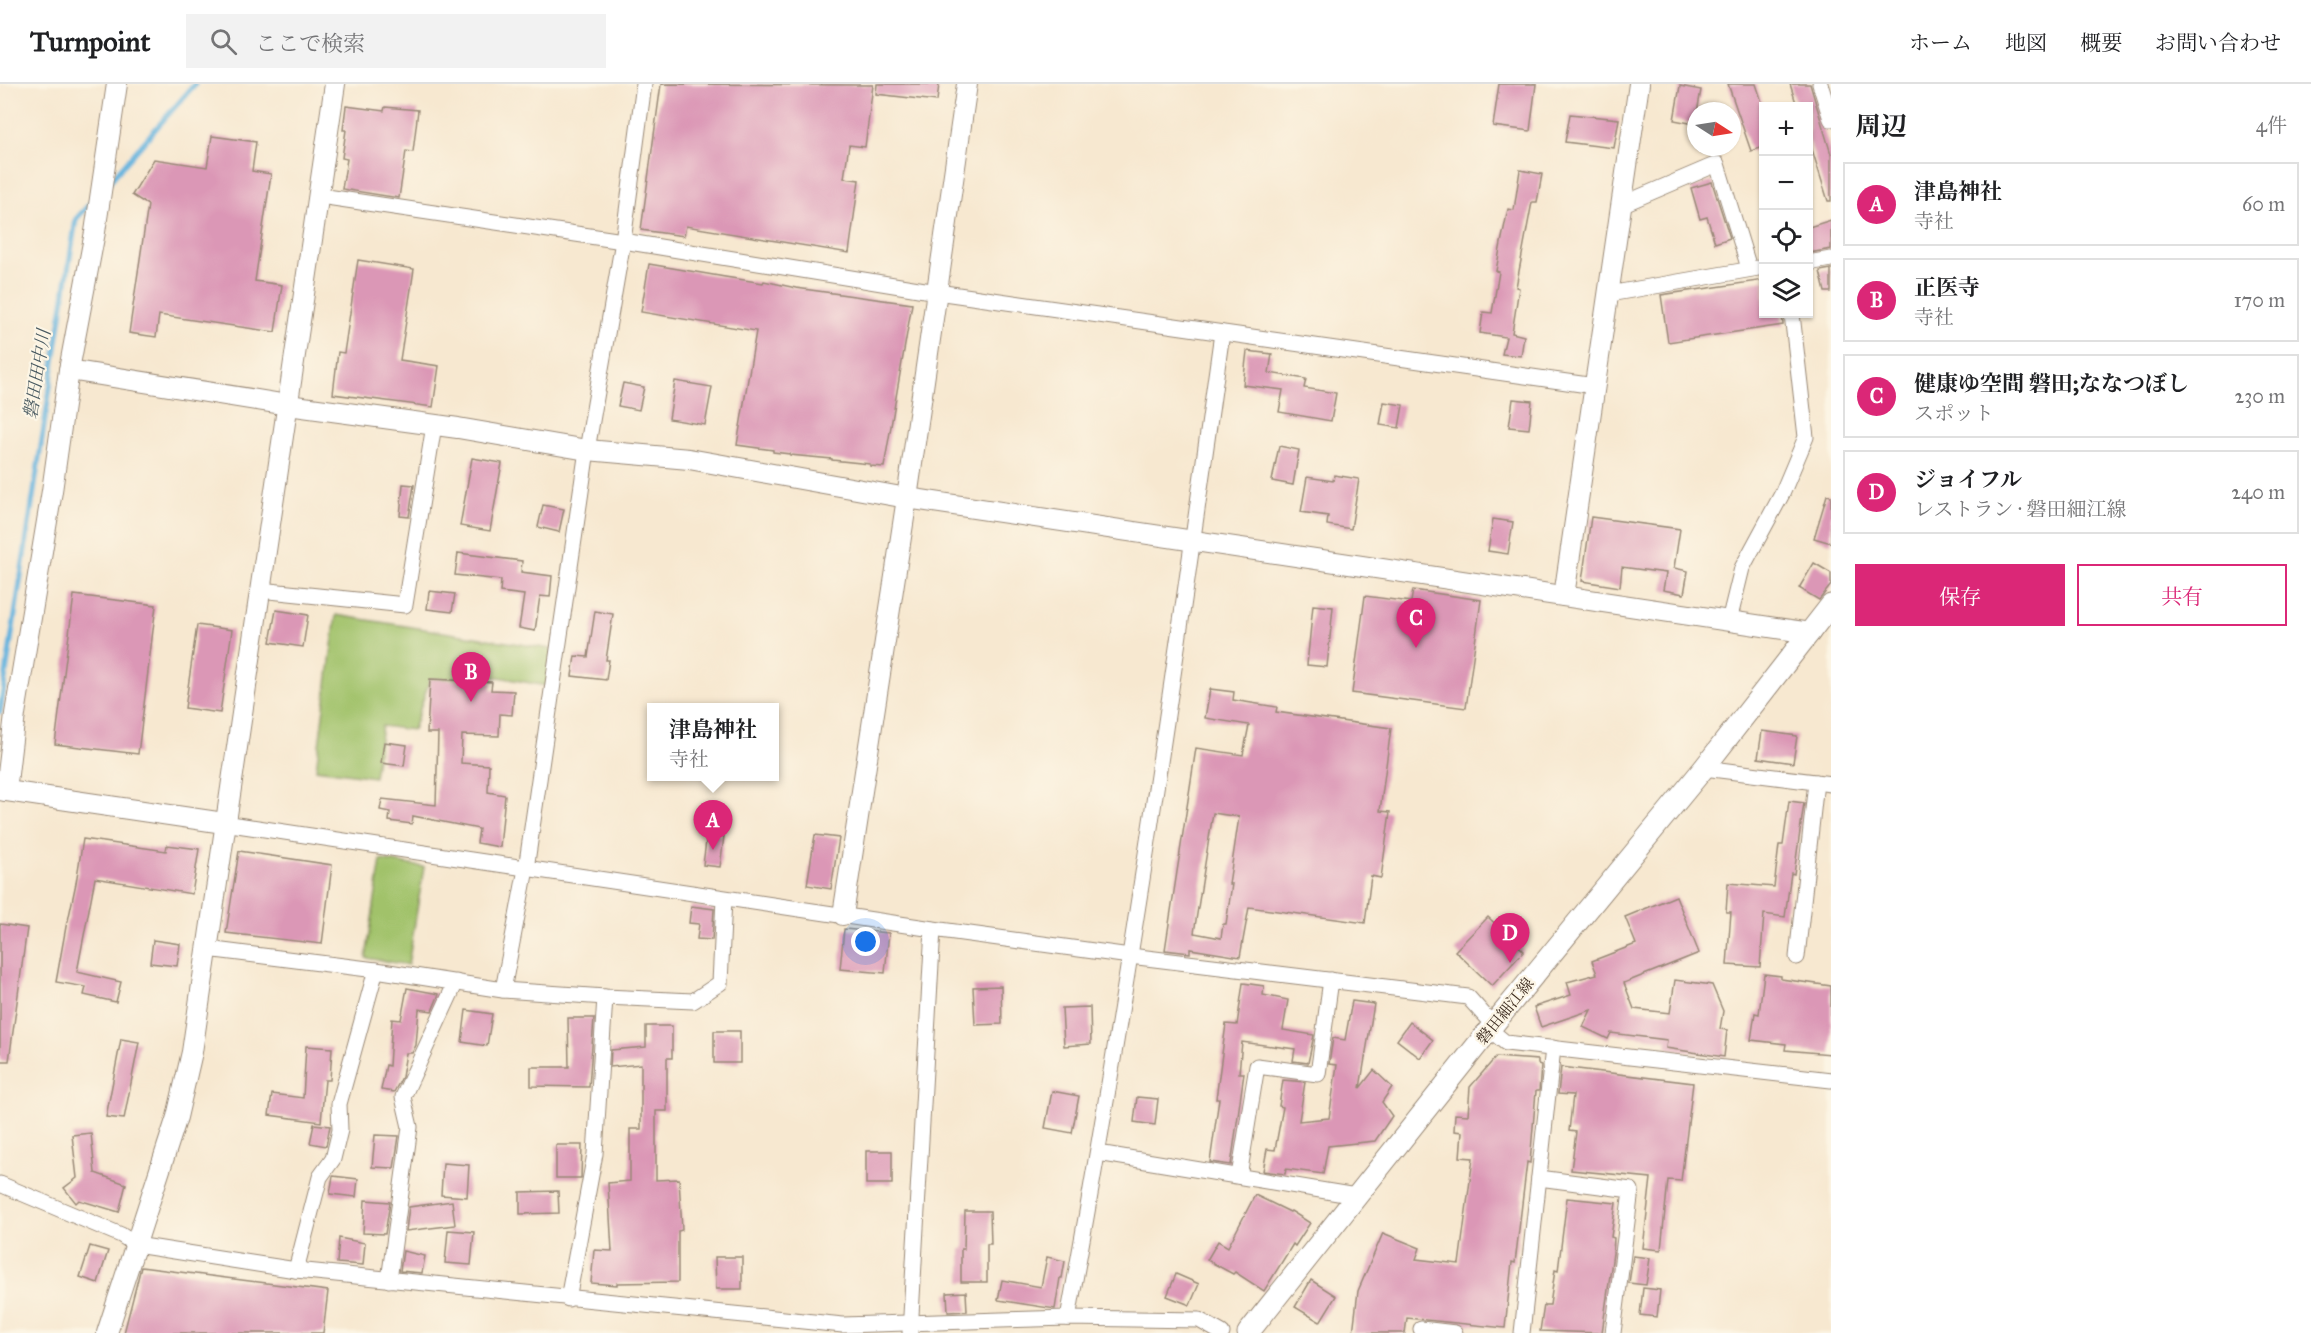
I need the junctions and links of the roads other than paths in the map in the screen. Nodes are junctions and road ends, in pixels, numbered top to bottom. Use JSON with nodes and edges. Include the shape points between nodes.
{"nodes":[{"id":1,"x":117,"y":84,"type":"edge"},
{"id":2,"x":336,"y":84,"type":"edge"},
{"id":3,"x":644,"y":84,"type":"edge"},
{"id":4,"x":967,"y":84,"type":"edge"},
{"id":5,"x":1639,"y":84,"type":"edge"},
{"id":6,"x":1820,"y":84,"type":"edge"},
{"id":7,"x":1831,"y":118,"type":"edge"},
{"id":8,"x":320,"y":196,"type":"junction"},
{"id":9,"x":1622,"y":205,"type":"junction"},
{"id":10,"x":623,"y":241,"type":"junction"},
{"id":11,"x":1831,"y":259,"type":"edge"},
{"id":12,"x":1813,"y":262,"type":"edge"},
{"id":13,"x":1756,"y":267,"type":"edge"},
{"id":14,"x":937,"y":292,"type":"junction"},
{"id":15,"x":1609,"y":294,"type":"junction"},
{"id":16,"x":1792,"y":318,"type":"edge"},
{"id":17,"x":1222,"y":333,"type":"junction"},
{"id":18,"x":69,"y":369,"type":"junction"},
{"id":19,"x":1594,"y":386,"type":"junction"},
{"id":20,"x":288,"y":405,"type":"junction"},
{"id":21,"x":434,"y":424,"type":"junction"},
{"id":22,"x":587,"y":450,"type":"junction"},
{"id":23,"x":907,"y":498,"type":"junction"},
{"id":24,"x":1193,"y":541,"type":"junction"},
{"id":25,"x":260,"y":590,"type":"junction"},
{"id":26,"x":1563,"y":596,"type":"junction"},
{"id":27,"x":1831,"y":605,"type":"edge"},
{"id":28,"x":1729,"y":621,"type":"junction"},
{"id":29,"x":1810,"y":633,"type":"junction"},
{"id":30,"x":1704,"y":768,"type":"junction"},
{"id":31,"x":1824,"y":783,"type":"edge"},
{"id":32,"x":3,"y":790,"type":"edge"},
{"id":33,"x":224,"y":824,"type":"junction"},
{"id":34,"x":526,"y":869,"type":"junction"},
{"id":35,"x":724,"y":898,"type":"junction"},
{"id":36,"x":843,"y":915,"type":"junction"},
{"id":37,"x":933,"y":929,"type":"junction"},
{"id":38,"x":207,"y":950,"type":"junction"},
{"id":39,"x":1130,"y":956,"type":"junction"},
{"id":40,"x":1797,"y":957,"type":"dead end"},
{"id":41,"x":376,"y":970,"type":"junction"},
{"id":42,"x":1331,"y":981,"type":"junction"},
{"id":43,"x":456,"y":982,"type":"junction"},
{"id":44,"x":503,"y":990,"type":"junction"},
{"id":45,"x":605,"y":997,"type":"junction"},
{"id":46,"x":1491,"y":1027,"type":"junction"},
{"id":47,"x":1553,"y":1048,"type":"junction"},
{"id":48,"x":1831,"y":1080,"type":"edge"},
{"id":49,"x":1098,"y":1153,"type":"junction"},
{"id":50,"x":1239,"y":1176,"type":"junction"},
{"id":51,"x":1539,"y":1178,"type":"junction"},
{"id":52,"x":0,"y":1184,"type":"edge"},
{"id":53,"x":1356,"y":1196,"type":"junction"},
{"id":54,"x":136,"y":1245,"type":"junction"},
{"id":55,"x":296,"y":1270,"type":"junction"},
{"id":56,"x":390,"y":1280,"type":"junction"},
{"id":57,"x":568,"y":1299,"type":"junction"},
{"id":58,"x":1068,"y":1318,"type":"junction"},
{"id":59,"x":910,"y":1328,"type":"edge"},
{"id":60,"x":1420,"y":1329,"type":"dead end"},
{"id":61,"x":107,"y":1333,"type":"edge"},
{"id":62,"x":1222,"y":1333,"type":"edge"},
{"id":63,"x":1248,"y":1333,"type":"edge"},
{"id":64,"x":1455,"y":1333,"type":"edge"},
{"id":65,"x":1522,"y":1333,"type":"edge"},
{"id":66,"x":1613,"y":1333,"type":"edge"}],
"edges":[{"from":1,"to":18,"type":"street"},
{"from":2,"to":8,"type":"street"},
{"from":3,"to":10,"type":"street"},
{"from":4,"to":14,"type":"street"},
{"from":5,"to":9,"type":"street"},
{"from":6,"to":7,"type":"street"},
{"from":8,"to":10,"type":"street"},
{"from":8,"to":20,"type":"street"},
{"from":9,"to":13,"type":"street","via":[[1717,164]]},
{"from":9,"to":15,"type":"street"},
{"from":10,"to":14,"type":"street"},
{"from":10,"to":22,"type":"street"},
{"from":11,"to":12,"type":"street"},
{"from":13,"to":15,"type":"street"},
{"from":14,"to":17,"type":"street"},
{"from":14,"to":23,"type":"street"},
{"from":15,"to":19,"type":"street"},
{"from":16,"to":28,"type":"street","via":[[1806,437],[1782,494],[1742,568]]},
{"from":17,"to":19,"type":"street"},
{"from":17,"to":24,"type":"street"},
{"from":18,"to":20,"type":"street"},
{"from":18,"to":32,"type":"street"},
{"from":19,"to":26,"type":"street"},
{"from":20,"to":21,"type":"street"},
{"from":20,"to":25,"type":"street"},
{"from":21,"to":22,"type":"street"},
{"from":21,"to":25,"type":"street","via":[[405,604]]},
{"from":22,"to":23,"type":"street","via":[[689,459]]},
{"from":22,"to":34,"type":"street"},
{"from":23,"to":24,"type":"street"},
{"from":23,"to":36,"type":"street"},
{"from":24,"to":26,"type":"street"},
{"from":24,"to":39,"type":"street"},
{"from":25,"to":33,"type":"street"},
{"from":26,"to":28,"type":"street"},
{"from":27,"to":29,"type":"main road","name":"磐田細江線"},
{"from":28,"to":29,"type":"street"},
{"from":29,"to":30,"type":"main road","name":"磐田細江線"},
{"from":30,"to":31,"type":"street"},
{"from":30,"to":46,"type":"main road","name":"磐田細江線"},
{"from":31,"to":40,"type":"street"},
{"from":32,"to":33,"type":"street"},
{"from":33,"to":34,"type":"street"},
{"from":33,"to":38,"type":"street"},
{"from":34,"to":35,"type":"street"},
{"from":34,"to":44,"type":"street"},
{"from":35,"to":36,"type":"street"},
{"from":35,"to":45,"type":"street","via":[[720,983],[693,1001]]},
{"from":36,"to":37,"type":"street"},
{"from":37,"to":39,"type":"street"},
{"from":37,"to":59,"type":"street"},
{"from":38,"to":41,"type":"street"},
{"from":38,"to":54,"type":"street","via":[[192,1052],[177,1117]]},
{"from":39,"to":42,"type":"street"},
{"from":39,"to":49,"type":"street"},
{"from":41,"to":43,"type":"street"},
{"from":41,"to":55,"type":"street","via":[[339,1104],[340,1130],[333,1159],[320,1177]]},
{"from":42,"to":46,"type":"street","via":[[1468,997]]},
{"from":42,"to":50,"type":"street","via":[[1318,1074],[1257,1066]]},
{"from":43,"to":44,"type":"street"},
{"from":43,"to":56,"type":"street","via":[[403,1097],[410,1127]]},
{"from":44,"to":45,"type":"street"},
{"from":45,"to":57,"type":"street","via":[[595,1154]]},
{"from":46,"to":47,"type":"street","via":[[1506,1043]]},
{"from":46,"to":53,"type":"main road","name":"磐田細江線"},
{"from":47,"to":48,"type":"street"},
{"from":47,"to":51,"type":"street"},
{"from":49,"to":50,"type":"street"},
{"from":49,"to":58,"type":"street"},
{"from":50,"to":53,"type":"street"},
{"from":51,"to":65,"type":"street"},
{"from":51,"to":66,"type":"street","via":[[1631,1190]]},
{"from":52,"to":54,"type":"street"},
{"from":53,"to":63,"type":"main road","name":"磐田細江線"},
{"from":54,"to":55,"type":"street"},
{"from":54,"to":61,"type":"street"},
{"from":55,"to":56,"type":"street"},
{"from":56,"to":57,"type":"street"},
{"from":57,"to":59,"type":"street","via":[[843,1326]]},
{"from":58,"to":59,"type":"street"},
{"from":58,"to":62,"type":"street","via":[[1199,1320]]},
{"from":60,"to":64,"type":"street"}]}
